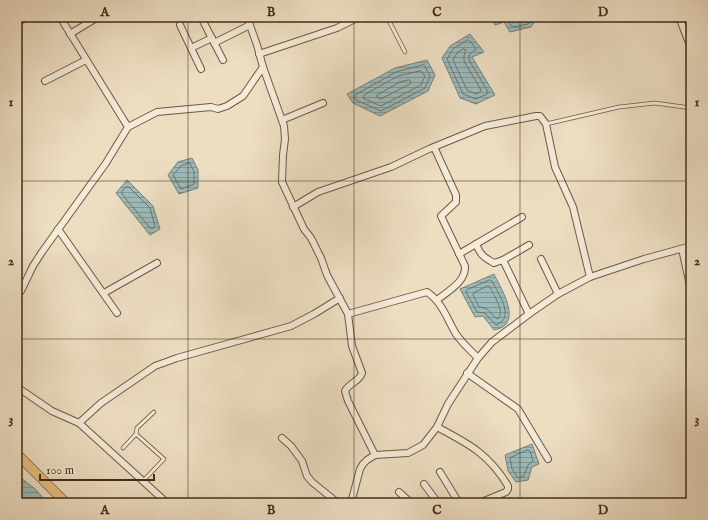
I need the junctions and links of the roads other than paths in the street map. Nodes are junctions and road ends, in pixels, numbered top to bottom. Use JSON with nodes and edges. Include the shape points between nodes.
{"nodes":[{"id":1,"x":28,"y":17,"type":"edge"},
{"id":2,"x":60,"y":17,"type":"edge"},
{"id":3,"x":98,"y":17,"type":"edge"},
{"id":4,"x":202,"y":17,"type":"edge"},
{"id":5,"x":248,"y":17,"type":"edge"},
{"id":6,"x":359,"y":17,"type":"edge"},
{"id":7,"x":387,"y":17,"type":"edge"},
{"id":8,"x":679,"y":17,"type":"edge"},
{"id":9,"x":17,"y":22,"type":"edge"},
{"id":10,"x":180,"y":25,"type":"dead end"},
{"id":11,"x":250,"y":25,"type":"junction"},
{"id":12,"x":70,"y":34,"type":"junction"},
{"id":13,"x":689,"y":35,"type":"edge"},
{"id":14,"x":213,"y":40,"type":"junction"},
{"id":15,"x":191,"y":48,"type":"junction"},
{"id":16,"x":691,"y":48,"type":"edge"},
{"id":17,"x":405,"y":52,"type":"dead end"},
{"id":18,"x":259,"y":54,"type":"junction"},
{"id":19,"x":86,"y":60,"type":"junction"},
{"id":20,"x":223,"y":60,"type":"dead end"},
{"id":21,"x":263,"y":67,"type":"junction"},
{"id":22,"x":201,"y":69,"type":"dead end"},
{"id":23,"x":45,"y":81,"type":"dead end"},
{"id":24,"x":323,"y":103,"type":"dead end"},
{"id":25,"x":691,"y":108,"type":"edge"},
{"id":26,"x":282,"y":120,"type":"junction"},
{"id":27,"x":546,"y":124,"type":"junction"},
{"id":28,"x":128,"y":127,"type":"junction"},
{"id":29,"x":434,"y":147,"type":"junction"},
{"id":30,"x":294,"y":207,"type":"junction"},
{"id":31,"x":522,"y":217,"type":"dead end"},
{"id":32,"x":58,"y":229,"type":"junction"},
{"id":33,"x":476,"y":244,"type":"junction"},
{"id":34,"x":529,"y":245,"type":"dead end"},
{"id":35,"x":691,"y":246,"type":"edge"},
{"id":36,"x":682,"y":250,"type":"junction"},
{"id":37,"x":459,"y":254,"type":"junction"},
{"id":38,"x":541,"y":259,"type":"dead end"},
{"id":39,"x":503,"y":260,"type":"junction"},
{"id":40,"x":157,"y":263,"type":"dead end"},
{"id":41,"x":590,"y":277,"type":"junction"},
{"id":42,"x":17,"y":283,"type":"edge"},
{"id":43,"x":22,"y":288,"type":"junction"},
{"id":44,"x":691,"y":290,"type":"edge"},
{"id":45,"x":17,"y":294,"type":"edge"},
{"id":46,"x":104,"y":294,"type":"junction"},
{"id":47,"x":558,"y":294,"type":"junction"},
{"id":48,"x":340,"y":298,"type":"junction"},
{"id":49,"x":437,"y":300,"type":"junction"},
{"id":50,"x":117,"y":313,"type":"dead end"},
{"id":51,"x":348,"y":314,"type":"junction"},
{"id":52,"x":529,"y":314,"type":"junction"},
{"id":53,"x":478,"y":358,"type":"junction"},
{"id":54,"x":467,"y":373,"type":"junction"},
{"id":55,"x":17,"y":387,"type":"edge"},
{"id":56,"x":154,"y":412,"type":"dead end"},
{"id":57,"x":79,"y":423,"type":"junction"},
{"id":58,"x":437,"y":427,"type":"junction"},
{"id":59,"x":136,"y":434,"type":"junction"},
{"id":60,"x":282,"y":438,"type":"dead end"},
{"id":61,"x":123,"y":448,"type":"dead end"},
{"id":62,"x":17,"y":454,"type":"edge"},
{"id":63,"x":376,"y":455,"type":"junction"},
{"id":64,"x":548,"y":459,"type":"dead end"},
{"id":65,"x":440,"y":472,"type":"dead end"},
{"id":66,"x":143,"y":481,"type":"junction"},
{"id":67,"x":424,"y":484,"type":"dead end"},
{"id":68,"x":399,"y":492,"type":"dead end"},
{"id":69,"x":66,"y":503,"type":"edge"},
{"id":70,"x":167,"y":503,"type":"edge"},
{"id":71,"x":338,"y":503,"type":"edge"},
{"id":72,"x":351,"y":503,"type":"edge"},
{"id":73,"x":411,"y":503,"type":"edge"},
{"id":74,"x":438,"y":503,"type":"edge"},
{"id":75,"x":459,"y":503,"type":"edge"},
{"id":76,"x":479,"y":503,"type":"edge"}],
"edges":[{"from":1,"to":9,"type":"street"},
{"from":2,"to":12,"type":"street"},
{"from":3,"to":12,"type":"street"},
{"from":4,"to":14,"type":"street"},
{"from":5,"to":11,"type":"street"},
{"from":6,"to":18,"type":"street","via":[[337,28]]},
{"from":7,"to":17,"type":"lane"},
{"from":8,"to":13,"type":"street"},
{"from":10,"to":15,"type":"street"},
{"from":11,"to":14,"type":"street"},
{"from":11,"to":18,"type":"street"},
{"from":12,"to":19,"type":"street"},
{"from":13,"to":16,"type":"street"},
{"from":14,"to":15,"type":"street"},
{"from":14,"to":20,"type":"street"},
{"from":15,"to":22,"type":"street"},
{"from":18,"to":21,"type":"street"},
{"from":19,"to":23,"type":"street"},
{"from":19,"to":28,"type":"street"},
{"from":21,"to":26,"type":"street"},
{"from":21,"to":28,"type":"street","via":[[243,96],[227,106],[218,109],[157,112]]},
{"from":24,"to":26,"type":"street"},
{"from":25,"to":27,"type":"lane","via":[[655,103],[619,107]]},
{"from":26,"to":30,"type":"street","via":[[285,139],[282,182]]},
{"from":27,"to":29,"type":"street","via":[[543,118],[536,116],[485,126]]},
{"from":27,"to":41,"type":"street","via":[[555,167],[573,207]]},
{"from":28,"to":32,"type":"street","via":[[106,163]]},
{"from":29,"to":30,"type":"street","via":[[391,167],[318,192]]},
{"from":29,"to":37,"type":"street","via":[[456,195],[456,202],[441,216]]},
{"from":30,"to":48,"type":"street"},
{"from":31,"to":33,"type":"street"},
{"from":32,"to":43,"type":"street","via":[[33,266]]},
{"from":32,"to":46,"type":"street"},
{"from":33,"to":37,"type":"street"},
{"from":33,"to":39,"type":"street","via":[[480,254],[488,260],[494,263]]},
{"from":34,"to":39,"type":"street"},
{"from":35,"to":36,"type":"street"},
{"from":36,"to":41,"type":"street","via":[[644,259]]},
{"from":36,"to":44,"type":"street"},
{"from":37,"to":49,"type":"street","via":[[465,272],[460,282]]},
{"from":38,"to":47,"type":"street"},
{"from":39,"to":52,"type":"street"},
{"from":40,"to":46,"type":"street"},
{"from":41,"to":47,"type":"street"},
{"from":42,"to":43,"type":"street"},
{"from":43,"to":45,"type":"street"},
{"from":46,"to":50,"type":"street"},
{"from":47,"to":52,"type":"street"},
{"from":48,"to":51,"type":"street"},
{"from":48,"to":57,"type":"street","via":[[291,326],[155,366],[101,403]]},
{"from":49,"to":51,"type":"street","via":[[427,292]]},
{"from":49,"to":53,"type":"street","via":[[456,334]]},
{"from":51,"to":63,"type":"street","via":[[352,346],[362,373],[346,391],[348,401]]},
{"from":52,"to":53,"type":"street","via":[[492,342]]},
{"from":53,"to":54,"type":"street"},
{"from":54,"to":58,"type":"street"},
{"from":54,"to":64,"type":"street","via":[[518,410]]},
{"from":55,"to":57,"type":"street","via":[[52,411]]},
{"from":56,"to":59,"type":"lane","via":[[137,428]]},
{"from":57,"to":66,"type":"street"},
{"from":58,"to":63,"type":"street","via":[[423,445],[414,451]]},
{"from":58,"to":76,"type":"street","via":[[486,457],[508,486],[506,492]]},
{"from":59,"to":61,"type":"lane"},
{"from":59,"to":66,"type":"lane","via":[[164,459]]},
{"from":60,"to":71,"type":"street","via":[[302,461],[312,482]]},
{"from":62,"to":69,"type":"main road"},
{"from":63,"to":72,"type":"street","via":[[367,460],[360,469]]},
{"from":65,"to":75,"type":"street"},
{"from":66,"to":70,"type":"street"},
{"from":67,"to":74,"type":"street"},
{"from":68,"to":73,"type":"street"}]}
